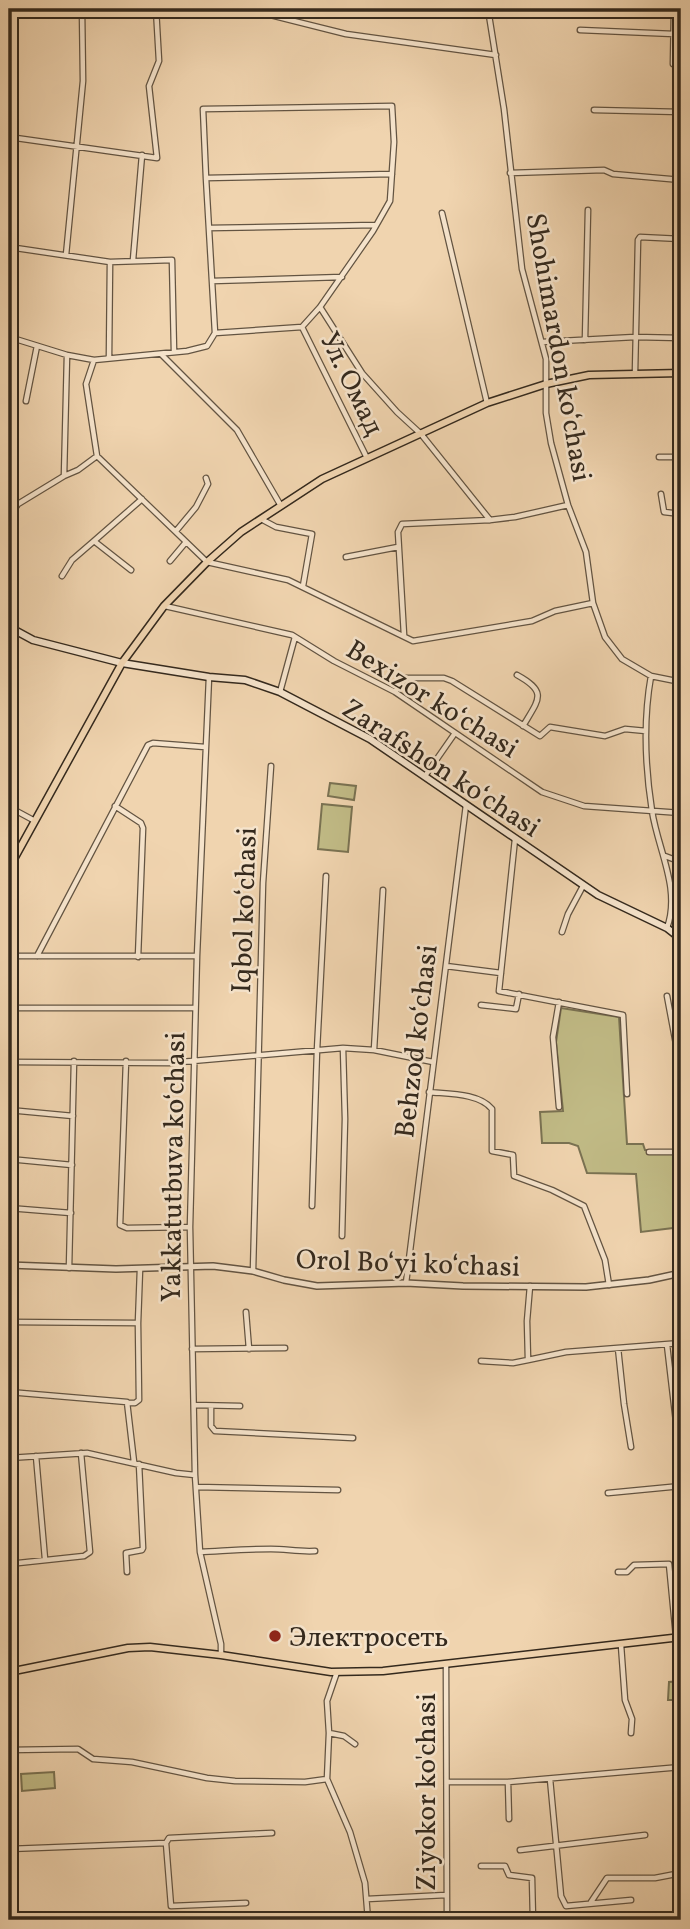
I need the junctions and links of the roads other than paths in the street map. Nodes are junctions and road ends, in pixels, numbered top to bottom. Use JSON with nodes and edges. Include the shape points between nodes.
{"nodes":[{"id":1,"x":82,"y":9,"type":"edge"},
{"id":2,"x":156,"y":9,"type":"edge"},
{"id":3,"x":246,"y":9,"type":"edge"},
{"id":4,"x":488,"y":9,"type":"edge"},
{"id":5,"x":674,"y":9,"type":"edge"},
{"id":6,"x":580,"y":30,"type":"dead end"},
{"id":7,"x":674,"y":34,"type":"junction"},
{"id":8,"x":496,"y":55,"type":"junction"},
{"id":9,"x":673,"y":64,"type":"dead end"},
{"id":10,"x":594,"y":110,"type":"dead end"},
{"id":11,"x":681,"y":112,"type":"edge"},
{"id":12,"x":9,"y":137,"type":"edge"},
{"id":13,"x":77,"y":147,"type":"junction"},
{"id":14,"x":142,"y":155,"type":"junction"},
{"id":15,"x":510,"y":173,"type":"junction"},
{"id":16,"x":392,"y":174,"type":"junction"},
{"id":17,"x":206,"y":178,"type":"junction"},
{"id":18,"x":681,"y":180,"type":"edge"},
{"id":19,"x":588,"y":210,"type":"dead end"},
{"id":20,"x":442,"y":213,"type":"dead end"},
{"id":21,"x":377,"y":225,"type":"junction"},
{"id":22,"x":209,"y":228,"type":"junction"},
{"id":23,"x":681,"y":239,"type":"edge"},
{"id":24,"x":9,"y":247,"type":"edge"},
{"id":25,"x":66,"y":255,"type":"junction"},
{"id":26,"x":133,"y":260,"type":"junction"},
{"id":27,"x":110,"y":262,"type":"junction"},
{"id":28,"x":342,"y":277,"type":"junction"},
{"id":29,"x":212,"y":281,"type":"junction"},
{"id":30,"x":320,"y":307,"type":"junction"},
{"id":31,"x":302,"y":327,"type":"junction"},
{"id":32,"x":215,"y":333,"type":"junction"},
{"id":33,"x":9,"y":337,"type":"edge"},
{"id":34,"x":635,"y":337,"type":"junction"},
{"id":35,"x":681,"y":338,"type":"edge"},
{"id":36,"x":585,"y":340,"type":"junction"},
{"id":37,"x":542,"y":342,"type":"junction"},
{"id":38,"x":37,"y":346,"type":"junction"},
{"id":39,"x":174,"y":352,"type":"junction"},
{"id":40,"x":161,"y":353,"type":"junction"},
{"id":41,"x":67,"y":355,"type":"junction"},
{"id":42,"x":109,"y":358,"type":"junction"},
{"id":43,"x":94,"y":359,"type":"junction"},
{"id":44,"x":635,"y":373,"type":"junction"},
{"id":45,"x":681,"y":373,"type":"edge"},
{"id":46,"x":546,"y":384,"type":"junction"},
{"id":47,"x":26,"y":401,"type":"dead end"},
{"id":48,"x":487,"y":403,"type":"junction"},
{"id":49,"x":421,"y":434,"type":"junction"},
{"id":50,"x":97,"y":456,"type":"junction"},
{"id":51,"x":659,"y":457,"type":"dead end"},
{"id":52,"x":681,"y":457,"type":"edge"},
{"id":53,"x":367,"y":458,"type":"junction"},
{"id":54,"x":64,"y":476,"type":"junction"},
{"id":55,"x":206,"y":478,"type":"dead end"},
{"id":56,"x":661,"y":494,"type":"dead end"},
{"id":57,"x":142,"y":499,"type":"junction"},
{"id":58,"x":568,"y":505,"type":"junction"},
{"id":59,"x":281,"y":506,"type":"junction"},
{"id":60,"x":681,"y":514,"type":"edge"},
{"id":61,"x":9,"y":517,"type":"edge"},
{"id":62,"x":261,"y":519,"type":"junction"},
{"id":63,"x":490,"y":520,"type":"junction"},
{"id":64,"x":176,"y":531,"type":"junction"},
{"id":65,"x":94,"y":541,"type":"junction"},
{"id":66,"x":186,"y":542,"type":"junction"},
{"id":67,"x":398,"y":547,"type":"junction"},
{"id":68,"x":346,"y":557,"type":"dead end"},
{"id":69,"x":170,"y":561,"type":"dead end"},
{"id":70,"x":207,"y":562,"type":"junction"},
{"id":71,"x":131,"y":570,"type":"dead end"},
{"id":72,"x":62,"y":576,"type":"dead end"},
{"id":73,"x":303,"y":586,"type":"junction"},
{"id":74,"x":593,"y":603,"type":"junction"},
{"id":75,"x":164,"y":606,"type":"junction"},
{"id":76,"x":9,"y":627,"type":"edge"},
{"id":77,"x":404,"y":635,"type":"junction"},
{"id":78,"x":295,"y":637,"type":"junction"},
{"id":79,"x":122,"y":663,"type":"junction"},
{"id":80,"x":517,"y":674,"type":"dead end"},
{"id":81,"x":651,"y":676,"type":"junction"},
{"id":82,"x":209,"y":677,"type":"junction"},
{"id":83,"x":681,"y":682,"type":"edge"},
{"id":84,"x":280,"y":692,"type":"junction"},
{"id":85,"x":395,"y":692,"type":"junction"},
{"id":86,"x":523,"y":726,"type":"junction"},
{"id":87,"x":646,"y":731,"type":"junction"},
{"id":88,"x":455,"y":733,"type":"junction"},
{"id":89,"x":205,"y":747,"type":"junction"},
{"id":90,"x":271,"y":766,"type":"dead end"},
{"id":91,"x":425,"y":776,"type":"junction"},
{"id":92,"x":466,"y":804,"type":"junction"},
{"id":93,"x":115,"y":806,"type":"junction"},
{"id":94,"x":9,"y":807,"type":"edge"},
{"id":95,"x":652,"y":812,"type":"junction"},
{"id":96,"x":681,"y":813,"type":"edge"},
{"id":97,"x":35,"y":821,"type":"junction"},
{"id":98,"x":516,"y":839,"type":"junction"},
{"id":99,"x":664,"y":855,"type":"junction"},
{"id":100,"x":681,"y":862,"type":"edge"},
{"id":101,"x":9,"y":868,"type":"edge"},
{"id":102,"x":326,"y":876,"type":"dead end"},
{"id":103,"x":583,"y":886,"type":"junction"},
{"id":104,"x":383,"y":890,"type":"dead end"},
{"id":105,"x":667,"y":928,"type":"junction"},
{"id":106,"x":562,"y":932,"type":"dead end"},
{"id":107,"x":681,"y":939,"type":"edge"},
{"id":108,"x":9,"y":956,"type":"edge"},
{"id":109,"x":37,"y":956,"type":"junction"},
{"id":110,"x":138,"y":957,"type":"junction"},
{"id":111,"x":197,"y":957,"type":"junction"},
{"id":112,"x":446,"y":966,"type":"junction"},
{"id":113,"x":501,"y":973,"type":"junction"},
{"id":114,"x":519,"y":994,"type":"junction"},
{"id":115,"x":667,"y":996,"type":"dead end"},
{"id":116,"x":559,"y":1002,"type":"junction"},
{"id":117,"x":481,"y":1005,"type":"dead end"},
{"id":118,"x":9,"y":1008,"type":"edge"},
{"id":119,"x":195,"y":1008,"type":"junction"},
{"id":120,"x":343,"y":1048,"type":"junction"},
{"id":121,"x":317,"y":1050,"type":"junction"},
{"id":122,"x":374,"y":1050,"type":"junction"},
{"id":123,"x":259,"y":1056,"type":"junction"},
{"id":124,"x":194,"y":1059,"type":"junction"},
{"id":125,"x":74,"y":1061,"type":"junction"},
{"id":126,"x":126,"y":1061,"type":"junction"},
{"id":127,"x":9,"y":1062,"type":"edge"},
{"id":128,"x":433,"y":1062,"type":"junction"},
{"id":129,"x":680,"y":1062,"type":"edge"},
{"id":130,"x":681,"y":1071,"type":"edge"},
{"id":131,"x":429,"y":1092,"type":"junction"},
{"id":132,"x":627,"y":1094,"type":"dead end"},
{"id":133,"x":559,"y":1107,"type":"dead end"},
{"id":134,"x":9,"y":1111,"type":"edge"},
{"id":135,"x":72,"y":1116,"type":"junction"},
{"id":136,"x":649,"y":1152,"type":"dead end"},
{"id":137,"x":681,"y":1152,"type":"edge"},
{"id":138,"x":9,"y":1159,"type":"edge"},
{"id":139,"x":72,"y":1165,"type":"junction"},
{"id":140,"x":312,"y":1206,"type":"dead end"},
{"id":141,"x":9,"y":1208,"type":"edge"},
{"id":142,"x":71,"y":1213,"type":"junction"},
{"id":143,"x":190,"y":1227,"type":"junction"},
{"id":144,"x":342,"y":1236,"type":"dead end"},
{"id":145,"x":9,"y":1265,"type":"edge"},
{"id":146,"x":190,"y":1266,"type":"junction"},
{"id":147,"x":69,"y":1269,"type":"junction"},
{"id":148,"x":139,"y":1269,"type":"junction"},
{"id":149,"x":253,"y":1272,"type":"junction"},
{"id":150,"x":681,"y":1273,"type":"edge"},
{"id":151,"x":406,"y":1283,"type":"junction"},
{"id":152,"x":609,"y":1285,"type":"junction"},
{"id":153,"x":530,"y":1286,"type":"junction"},
{"id":154,"x":246,"y":1312,"type":"dead end"},
{"id":155,"x":9,"y":1322,"type":"edge"},
{"id":156,"x":138,"y":1323,"type":"junction"},
{"id":157,"x":681,"y":1343,"type":"edge"},
{"id":158,"x":667,"y":1345,"type":"junction"},
{"id":159,"x":285,"y":1348,"type":"dead end"},
{"id":160,"x":618,"y":1348,"type":"junction"},
{"id":161,"x":192,"y":1349,"type":"junction"},
{"id":162,"x":249,"y":1349,"type":"junction"},
{"id":163,"x":528,"y":1360,"type":"junction"},
{"id":164,"x":481,"y":1361,"type":"dead end"},
{"id":165,"x":9,"y":1392,"type":"edge"},
{"id":166,"x":127,"y":1402,"type":"junction"},
{"id":167,"x":194,"y":1405,"type":"junction"},
{"id":168,"x":211,"y":1406,"type":"junction"},
{"id":169,"x":240,"y":1406,"type":"dead end"},
{"id":170,"x":353,"y":1438,"type":"dead end"},
{"id":171,"x":631,"y":1447,"type":"dead end"},
{"id":172,"x":81,"y":1452,"type":"junction"},
{"id":173,"x":36,"y":1456,"type":"junction"},
{"id":174,"x":680,"y":1456,"type":"edge"},
{"id":175,"x":9,"y":1458,"type":"edge"},
{"id":176,"x":136,"y":1463,"type":"junction"},
{"id":177,"x":195,"y":1475,"type":"junction"},
{"id":178,"x":681,"y":1486,"type":"edge"},
{"id":179,"x":196,"y":1487,"type":"junction"},
{"id":180,"x":338,"y":1490,"type":"dead end"},
{"id":181,"x":608,"y":1493,"type":"dead end"},
{"id":182,"x":315,"y":1551,"type":"dead end"},
{"id":183,"x":200,"y":1552,"type":"junction"},
{"id":184,"x":45,"y":1559,"type":"junction"},
{"id":185,"x":9,"y":1564,"type":"edge"},
{"id":186,"x":127,"y":1572,"type":"dead end"},
{"id":187,"x":618,"y":1572,"type":"dead end"},
{"id":188,"x":679,"y":1637,"type":"edge"},
{"id":189,"x":621,"y":1644,"type":"junction"},
{"id":190,"x":220,"y":1655,"type":"junction"},
{"id":191,"x":446,"y":1664,"type":"junction"},
{"id":192,"x":9,"y":1672,"type":"edge"},
{"id":193,"x":337,"y":1672,"type":"junction"},
{"id":194,"x":329,"y":1733,"type":"junction"},
{"id":195,"x":631,"y":1733,"type":"dead end"},
{"id":196,"x":355,"y":1744,"type":"dead end"},
{"id":197,"x":9,"y":1750,"type":"edge"},
{"id":198,"x":681,"y":1767,"type":"edge"},
{"id":199,"x":327,"y":1779,"type":"junction"},
{"id":200,"x":550,"y":1779,"type":"junction"},
{"id":201,"x":447,"y":1783,"type":"junction"},
{"id":202,"x":508,"y":1783,"type":"junction"},
{"id":203,"x":509,"y":1819,"type":"dead end"},
{"id":204,"x":272,"y":1833,"type":"dead end"},
{"id":205,"x":645,"y":1835,"type":"dead end"},
{"id":206,"x":166,"y":1843,"type":"junction"},
{"id":207,"x":555,"y":1845,"type":"junction"},
{"id":208,"x":9,"y":1849,"type":"edge"},
{"id":209,"x":520,"y":1850,"type":"dead end"},
{"id":210,"x":481,"y":1866,"type":"dead end"},
{"id":211,"x":681,"y":1874,"type":"edge"},
{"id":212,"x":11,"y":1891,"type":"dead end"},
{"id":213,"x":446,"y":1895,"type":"junction"},
{"id":214,"x":681,"y":1898,"type":"edge"},
{"id":215,"x":367,"y":1899,"type":"junction"},
{"id":216,"x":631,"y":1900,"type":"dead end"},
{"id":217,"x":591,"y":1902,"type":"junction"},
{"id":218,"x":246,"y":1903,"type":"dead end"},
{"id":219,"x":11,"y":1920,"type":"edge"},
{"id":220,"x":368,"y":1920,"type":"edge"},
{"id":221,"x":448,"y":1920,"type":"edge"},
{"id":222,"x":476,"y":1920,"type":"edge"},
{"id":223,"x":533,"y":1920,"type":"edge"},
{"id":224,"x":678,"y":1920,"type":"edge"}],
"edges":[{"from":1,"to":13,"type":"street","via":[[83,81]]},
{"from":2,"to":14,"type":"street","via":[[159,61],[149,86],[158,158]]},
{"from":3,"to":8,"type":"street","via":[[346,34]]},
{"from":4,"to":8,"type":"street","name":"Shohimardon koʻchasi"},
{"from":5,"to":7,"type":"street"},
{"from":6,"to":7,"type":"street"},
{"from":7,"to":9,"type":"street"},
{"from":8,"to":15,"type":"street","name":"Shohimardon koʻchasi"},
{"from":10,"to":11,"type":"street"},
{"from":12,"to":13,"type":"street"},
{"from":13,"to":14,"type":"street"},
{"from":13,"to":25,"type":"street"},
{"from":14,"to":26,"type":"street"},
{"from":15,"to":18,"type":"street","via":[[604,170]]},
{"from":15,"to":37,"type":"street","name":"Shohimardon koʻchasi","via":[[522,269]]},
{"from":16,"to":17,"type":"street"},
{"from":16,"to":17,"type":"street","via":[[393,106],[316,105],[202,109]]},
{"from":16,"to":21,"type":"street","via":[[390,201]]},
{"from":17,"to":22,"type":"street"},
{"from":19,"to":36,"type":"street"},
{"from":20,"to":48,"type":"street"},
{"from":21,"to":22,"type":"street"},
{"from":21,"to":28,"type":"street"},
{"from":22,"to":29,"type":"street"},
{"from":23,"to":34,"type":"street","via":[[638,238]]},
{"from":24,"to":25,"type":"street"},
{"from":25,"to":27,"type":"street"},
{"from":26,"to":27,"type":"street"},
{"from":26,"to":39,"type":"street","via":[[172,260]]},
{"from":27,"to":42,"type":"street"},
{"from":28,"to":29,"type":"street"},
{"from":28,"to":30,"type":"street"},
{"from":29,"to":32,"type":"street"},
{"from":30,"to":31,"type":"street"},
{"from":30,"to":49,"type":"street","via":[[362,373]]},
{"from":31,"to":32,"type":"street"},
{"from":31,"to":53,"type":"street","name":"Ул. Омад"},
{"from":32,"to":39,"type":"street","via":[[207,345]]},
{"from":33,"to":38,"type":"street"},
{"from":34,"to":35,"type":"street"},
{"from":34,"to":36,"type":"street"},
{"from":34,"to":44,"type":"street"},
{"from":36,"to":37,"type":"street"},
{"from":37,"to":46,"type":"street","name":"Shohimardon koʻchasi"},
{"from":38,"to":41,"type":"street"},
{"from":38,"to":47,"type":"street"},
{"from":39,"to":40,"type":"street"},
{"from":40,"to":42,"type":"street"},
{"from":40,"to":59,"type":"street","via":[[237,430]]},
{"from":41,"to":43,"type":"street"},
{"from":41,"to":54,"type":"street"},
{"from":42,"to":43,"type":"street"},
{"from":43,"to":50,"type":"street","via":[[86,384]]},
{"from":44,"to":45,"type":"main road"},
{"from":44,"to":46,"type":"main road","via":[[589,375]]},
{"from":46,"to":48,"type":"main road"},
{"from":46,"to":58,"type":"street","name":"Shohimardon koʻchasi","via":[[551,443]]},
{"from":48,"to":49,"type":"main road"},
{"from":49,"to":53,"type":"main road"},
{"from":49,"to":63,"type":"street"},
{"from":50,"to":54,"type":"street"},
{"from":50,"to":57,"type":"street"},
{"from":51,"to":52,"type":"street"},
{"from":53,"to":59,"type":"main road","via":[[321,479]]},
{"from":54,"to":61,"type":"street","via":[[18,504]]},
{"from":55,"to":64,"type":"street","via":[[208,484],[196,507]]},
{"from":56,"to":60,"type":"street","via":[[664,512]]},
{"from":57,"to":64,"type":"street"},
{"from":57,"to":65,"type":"street"},
{"from":58,"to":63,"type":"street"},
{"from":58,"to":74,"type":"street","name":"Shohimardon koʻchasi","via":[[586,552]]},
{"from":59,"to":62,"type":"main road"},
{"from":62,"to":70,"type":"main road"},
{"from":62,"to":73,"type":"street","via":[[312,534]]},
{"from":63,"to":67,"type":"street","via":[[402,524]]},
{"from":64,"to":66,"type":"street"},
{"from":65,"to":71,"type":"street"},
{"from":65,"to":72,"type":"street"},
{"from":66,"to":69,"type":"street"},
{"from":66,"to":70,"type":"street"},
{"from":67,"to":68,"type":"street"},
{"from":67,"to":77,"type":"street"},
{"from":70,"to":73,"type":"street"},
{"from":70,"to":75,"type":"main road"},
{"from":73,"to":77,"type":"street"},
{"from":74,"to":77,"type":"street","via":[[532,621],[417,641]]},
{"from":74,"to":81,"type":"street","name":"Shohimardon koʻchasi","via":[[610,644],[630,665]]},
{"from":75,"to":78,"type":"street","name":"Bexizor koʻchasi"},
{"from":75,"to":79,"type":"main road"},
{"from":76,"to":79,"type":"main road","name":"Zarafshon koʻchasi","via":[[33,640]]},
{"from":78,"to":84,"type":"street"},
{"from":78,"to":85,"type":"street","name":"Bexizor koʻchasi"},
{"from":79,"to":82,"type":"main road","name":"Zarafshon koʻchasi"},
{"from":79,"to":97,"type":"main road"},
{"from":80,"to":86,"type":"street","via":[[533,684],[538,694]]},
{"from":81,"to":83,"type":"street","name":"Shohimardon koʻchasi"},
{"from":81,"to":87,"type":"street"},
{"from":82,"to":84,"type":"main road","name":"Zarafshon koʻchasi","via":[[245,680]]},
{"from":82,"to":89,"type":"street","name":"Yakkatutbuva koʻchasi"},
{"from":84,"to":91,"type":"main road","name":"Zarafshon koʻchasi","via":[[370,739]]},
{"from":85,"to":86,"type":"street","via":[[406,678],[444,678]]},
{"from":85,"to":88,"type":"street","name":"Bexizor koʻchasi"},
{"from":86,"to":87,"type":"street","via":[[540,736],[550,727],[605,736],[625,729]]},
{"from":87,"to":95,"type":"street"},
{"from":88,"to":91,"type":"street"},
{"from":88,"to":95,"type":"street","name":"Bexizor koʻchasi","via":[[542,792],[584,806]]},
{"from":89,"to":93,"type":"street","via":[[150,743]]},
{"from":89,"to":111,"type":"street","name":"Yakkatutbuva koʻchasi"},
{"from":90,"to":123,"type":"street","name":"Iqbol koʻchasi"},
{"from":91,"to":92,"type":"main road","name":"Zarafshon koʻchasi"},
{"from":92,"to":98,"type":"main road","name":"Zarafshon koʻchasi"},
{"from":92,"to":112,"type":"street","name":"Behzod koʻchasi"},
{"from":93,"to":109,"type":"street"},
{"from":93,"to":110,"type":"street","via":[[143,828]]},
{"from":94,"to":97,"type":"street"},
{"from":95,"to":96,"type":"street","name":"Bexizor koʻchasi"},
{"from":95,"to":99,"type":"street"},
{"from":97,"to":101,"type":"main road"},
{"from":98,"to":103,"type":"main road","name":"Zarafshon koʻchasi"},
{"from":98,"to":113,"type":"street"},
{"from":99,"to":100,"type":"street"},
{"from":99,"to":105,"type":"street","via":[[672,900]]},
{"from":102,"to":121,"type":"street"},
{"from":103,"to":105,"type":"main road","name":"Zarafshon koʻchasi"},
{"from":103,"to":106,"type":"street"},
{"from":104,"to":122,"type":"street"},
{"from":105,"to":107,"type":"main road","name":"Zarafshon koʻchasi"},
{"from":108,"to":109,"type":"street"},
{"from":109,"to":110,"type":"street"},
{"from":110,"to":111,"type":"street"},
{"from":111,"to":119,"type":"street","name":"Yakkatutbuva koʻchasi"},
{"from":112,"to":113,"type":"street"},
{"from":112,"to":128,"type":"street","name":"Behzod koʻchasi"},
{"from":113,"to":114,"type":"street","via":[[499,991]]},
{"from":114,"to":116,"type":"street"},
{"from":114,"to":117,"type":"street","via":[[516,1009]]},
{"from":115,"to":129,"type":"street"},
{"from":116,"to":132,"type":"street","via":[[623,1015]]},
{"from":116,"to":133,"type":"street","via":[[553,1037]]},
{"from":118,"to":119,"type":"street"},
{"from":119,"to":124,"type":"street","name":"Yakkatutbuva koʻchasi"},
{"from":120,"to":121,"type":"street"},
{"from":120,"to":122,"type":"street"},
{"from":120,"to":144,"type":"street"},
{"from":121,"to":123,"type":"street"},
{"from":121,"to":140,"type":"street"},
{"from":122,"to":128,"type":"street"},
{"from":123,"to":124,"type":"street"},
{"from":123,"to":149,"type":"street","name":"Iqbol koʻchasi"},
{"from":124,"to":126,"type":"street"},
{"from":124,"to":143,"type":"street","name":"Yakkatutbuva koʻchasi"},
{"from":125,"to":126,"type":"street"},
{"from":125,"to":127,"type":"street"},
{"from":125,"to":135,"type":"street"},
{"from":126,"to":143,"type":"street","via":[[120,1224],[127,1228]]},
{"from":128,"to":131,"type":"street","name":"Behzod koʻchasi"},
{"from":129,"to":130,"type":"street"},
{"from":131,"to":151,"type":"street","name":"Behzod koʻchasi"},
{"from":131,"to":152,"type":"street","via":[[466,1096],[489,1105],[492,1151],[513,1155],[514,1176],[584,1206],[605,1260]]},
{"from":134,"to":135,"type":"street"},
{"from":135,"to":139,"type":"street"},
{"from":136,"to":137,"type":"street"},
{"from":138,"to":139,"type":"street"},
{"from":139,"to":142,"type":"street"},
{"from":141,"to":142,"type":"street"},
{"from":142,"to":147,"type":"street"},
{"from":143,"to":146,"type":"street","name":"Yakkatutbuva koʻchasi"},
{"from":145,"to":147,"type":"street","name":"Orol Boʻyi koʻchasi"},
{"from":146,"to":148,"type":"street","name":"Orol Boʻyi koʻchasi"},
{"from":146,"to":149,"type":"street","name":"Orol Boʻyi koʻchasi"},
{"from":146,"to":161,"type":"street","name":"Yakkatutbuva koʻchasi"},
{"from":147,"to":148,"type":"street","name":"Orol Boʻyi koʻchasi"},
{"from":148,"to":156,"type":"street"},
{"from":149,"to":151,"type":"street","name":"Orol Boʻyi koʻchasi","via":[[317,1286]]},
{"from":150,"to":152,"type":"street","name":"Orol Boʻyi koʻchasi"},
{"from":151,"to":153,"type":"street","name":"Orol Boʻyi koʻchasi"},
{"from":152,"to":153,"type":"street","name":"Orol Boʻyi koʻchasi"},
{"from":153,"to":163,"type":"street"},
{"from":154,"to":162,"type":"street"},
{"from":155,"to":156,"type":"street"},
{"from":156,"to":166,"type":"street","via":[[139,1400]]},
{"from":157,"to":158,"type":"street"},
{"from":158,"to":160,"type":"street"},
{"from":158,"to":174,"type":"street"},
{"from":159,"to":162,"type":"street"},
{"from":160,"to":163,"type":"street"},
{"from":160,"to":171,"type":"street"},
{"from":161,"to":162,"type":"street"},
{"from":161,"to":167,"type":"street","name":"Yakkatutbuva koʻchasi"},
{"from":163,"to":164,"type":"street"},
{"from":165,"to":166,"type":"street"},
{"from":166,"to":176,"type":"street"},
{"from":167,"to":168,"type":"street"},
{"from":167,"to":177,"type":"street","name":"Yakkatutbuva koʻchasi"},
{"from":168,"to":169,"type":"street"},
{"from":168,"to":170,"type":"street","via":[[215,1431]]},
{"from":172,"to":173,"type":"street"},
{"from":172,"to":176,"type":"street"},
{"from":172,"to":184,"type":"street","via":[[90,1552]]},
{"from":173,"to":175,"type":"street"},
{"from":173,"to":184,"type":"street"},
{"from":176,"to":177,"type":"street"},
{"from":176,"to":186,"type":"street","via":[[143,1548],[126,1553]]},
{"from":177,"to":179,"type":"street","name":"Yakkatutbuva koʻchasi"},
{"from":178,"to":181,"type":"street"},
{"from":179,"to":180,"type":"street"},
{"from":179,"to":183,"type":"street","name":"Yakkatutbuva koʻchasi"},
{"from":182,"to":183,"type":"street"},
{"from":183,"to":190,"type":"street","name":"Yakkatutbuva koʻchasi"},
{"from":184,"to":185,"type":"street"},
{"from":187,"to":188,"type":"street","via":[[627,1572],[634,1565],[669,1564]]},
{"from":188,"to":189,"type":"main road"},
{"from":189,"to":191,"type":"main road"},
{"from":189,"to":195,"type":"street"},
{"from":190,"to":192,"type":"main road","via":[[128,1648]]},
{"from":190,"to":193,"type":"main road"},
{"from":191,"to":193,"type":"main road"},
{"from":191,"to":201,"type":"street","name":"Ziyokor ko'chasi"},
{"from":193,"to":194,"type":"street","via":[[327,1701]]},
{"from":194,"to":196,"type":"street"},
{"from":194,"to":199,"type":"street"},
{"from":197,"to":199,"type":"street","via":[[78,1749],[93,1759],[235,1782]]},
{"from":198,"to":200,"type":"street"},
{"from":199,"to":215,"type":"street","via":[[349,1832]]},
{"from":200,"to":202,"type":"street"},
{"from":200,"to":207,"type":"street"},
{"from":201,"to":202,"type":"street"},
{"from":201,"to":213,"type":"street","name":"Ziyokor ko'chasi"},
{"from":202,"to":203,"type":"street"},
{"from":204,"to":206,"type":"street","via":[[169,1838]]},
{"from":205,"to":207,"type":"street"},
{"from":206,"to":208,"type":"street"},
{"from":206,"to":218,"type":"street","via":[[171,1906]]},
{"from":207,"to":209,"type":"street"},
{"from":207,"to":217,"type":"street","via":[[566,1906]]},
{"from":210,"to":223,"type":"street","via":[[505,1866],[509,1875],[532,1878]]},
{"from":211,"to":217,"type":"street","via":[[607,1878]]},
{"from":212,"to":219,"type":"street"},
{"from":213,"to":215,"type":"street"},
{"from":213,"to":221,"type":"street","name":"Ziyokor ko'chasi"},
{"from":214,"to":224,"type":"street"},
{"from":215,"to":220,"type":"street"},
{"from":216,"to":217,"type":"street"},
{"from":221,"to":222,"type":"street"}]}
